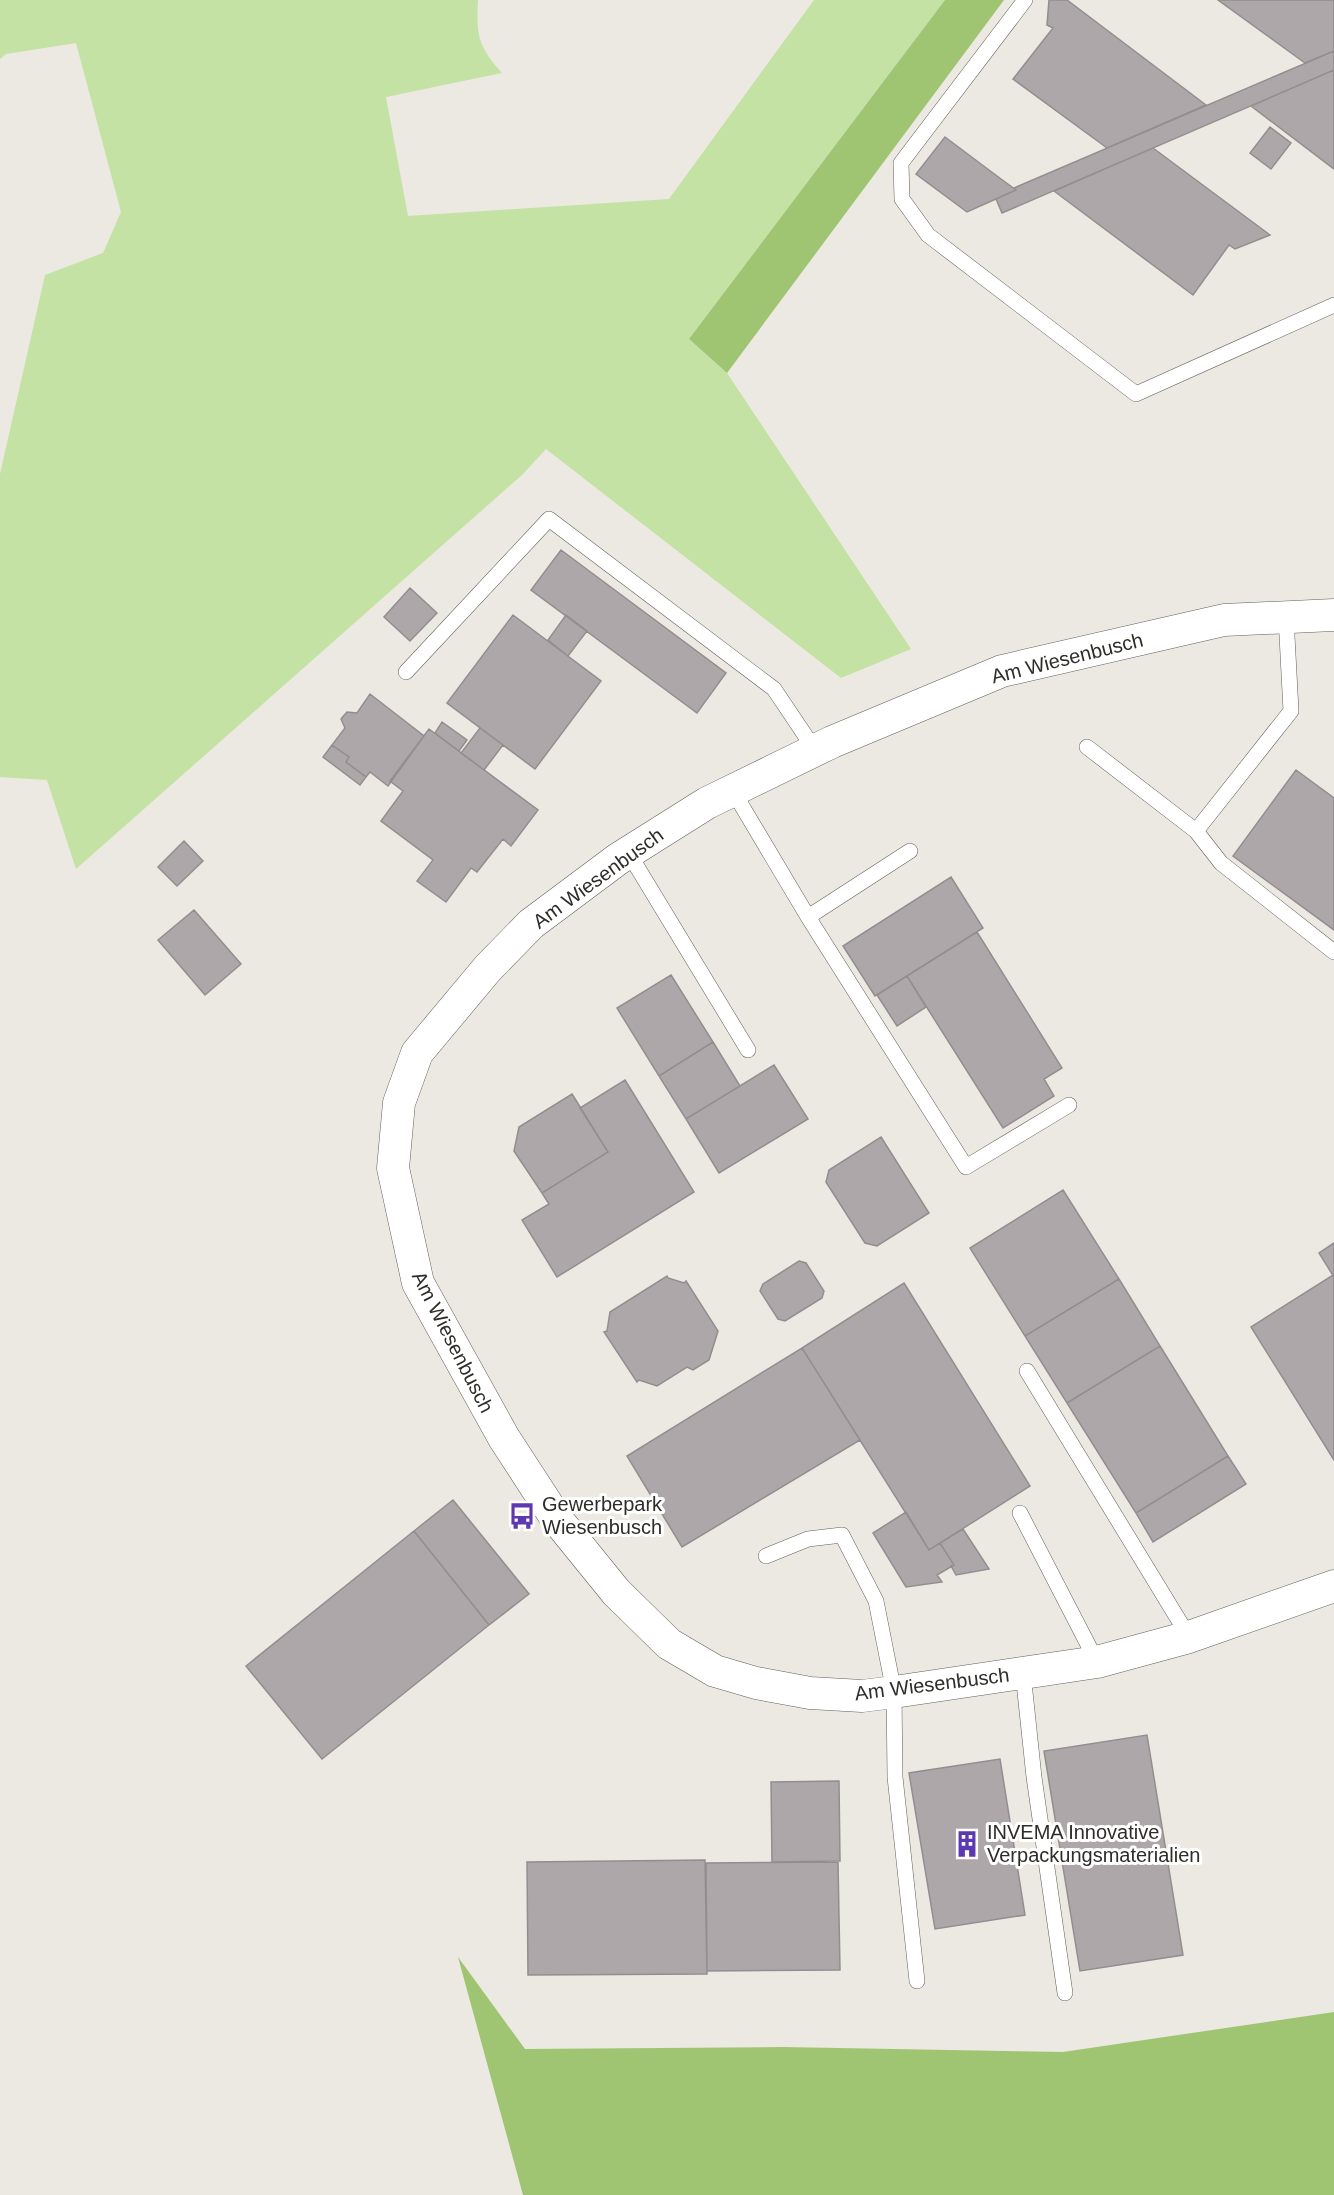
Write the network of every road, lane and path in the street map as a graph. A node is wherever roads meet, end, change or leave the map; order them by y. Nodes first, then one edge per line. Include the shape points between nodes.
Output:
1 (1025, 0) edge
2 (1334, 305) edge
3 (1334, 615) edge
4 (1286, 617) junction
5 (406, 672) dead end
6 (1086, 747) dead end
7 (815, 750) junction
8 (733, 791) junction
9 (1196, 831) junction
10 (910, 851) dead end
11 (628, 852) junction
12 (808, 917) junction
13 (1334, 952) edge
14 (748, 1050) dead end
15 (1069, 1105) dead end
16 (1027, 1371) dead end
17 (1020, 1513) dead end
18 (766, 1556) dead end
19 (1334, 1586) edge
20 (1189, 1637) junction
21 (1097, 1662) junction
22 (1023, 1673) junction
23 (894, 1692) junction
24 (917, 1981) dead end
25 (1065, 1993) dead end

1 - 2 lane via 901,163 902,199 928,235 1136,394
3 - 4 street, Am Wiesenbusch
4 - 7 street, Am Wiesenbusch via 1224,620 1002,671
4 - 9 lane via 1291,711
5 - 7 lane via 549,519 774,689
6 - 9 lane
7 - 8 street, Am Wiesenbusch
8 - 11 street, Am Wiesenbusch
8 - 12 lane
9 - 13 lane via 1221,863
10 - 12 lane
11 - 14 lane
11 - 23 street, Am Wiesenbusch via 531,924 488,968 417,1053 399,1103 393,1168 418,1283 539,1494 616,1592 669,1644 715,1671 756,1683 810,1693 862,1696
12 - 15 lane via 966,1167
16 - 20 lane
17 - 21 lane
18 - 23 lane via 808,1539 842,1535 876,1601
19 - 20 street, Am Wiesenbusch
20 - 21 street, Am Wiesenbusch
21 - 22 street, Am Wiesenbusch
22 - 23 street, Am Wiesenbusch
22 - 25 lane
23 - 24 lane via 895,1777

